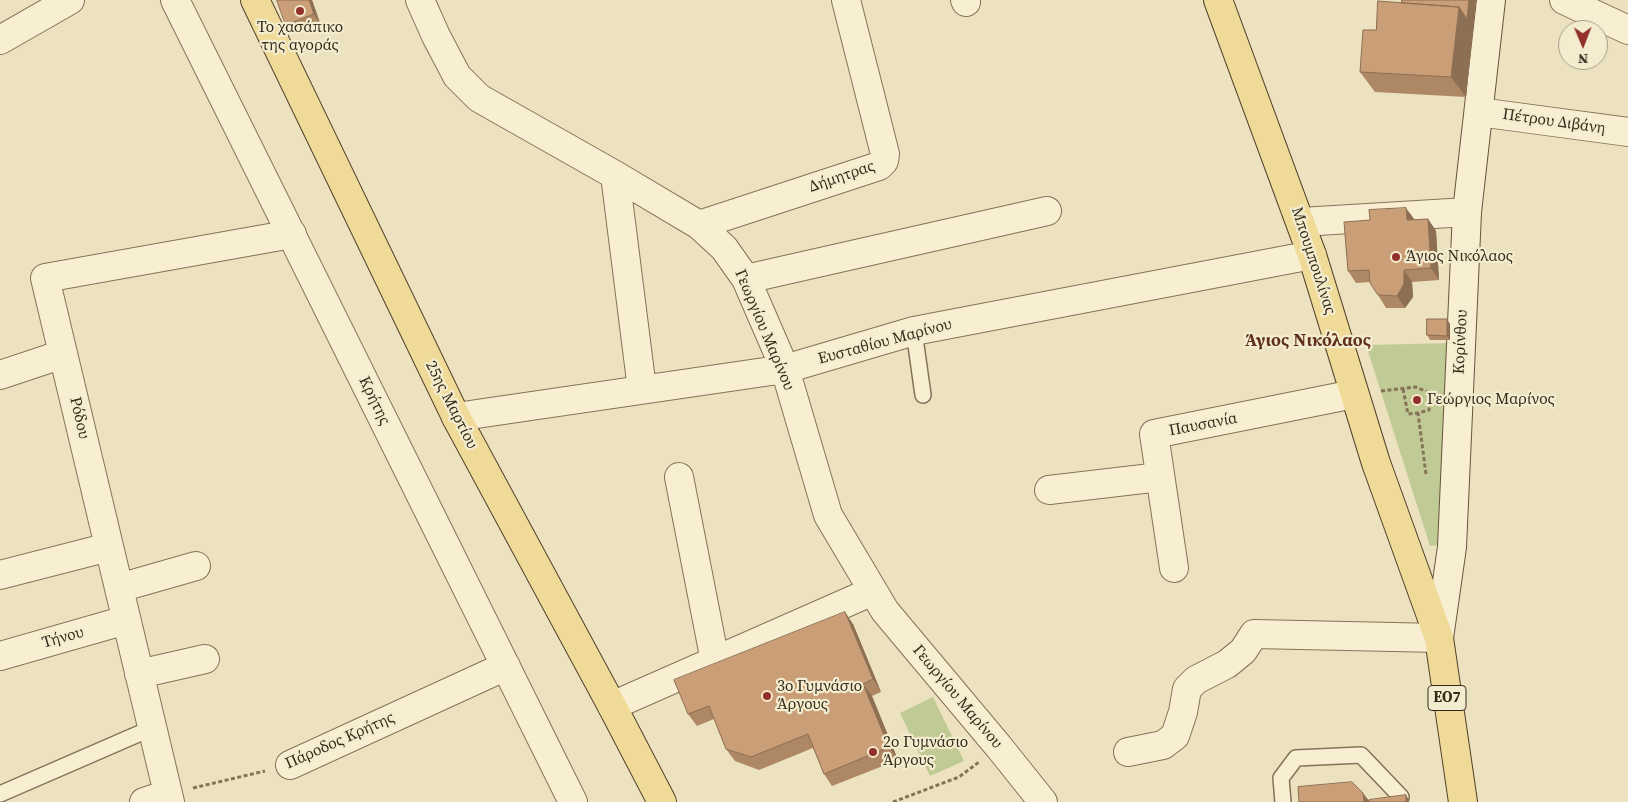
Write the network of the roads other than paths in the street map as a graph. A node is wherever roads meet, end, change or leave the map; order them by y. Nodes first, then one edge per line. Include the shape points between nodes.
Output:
1 (70, 0) edge
2 (175, 0) edge
3 (255, 0) edge
4 (420, 0) edge
5 (846, 0) edge
6 (1218, 0) edge
7 (1491, 0) edge
8 (1564, 0) edge
9 (1628, 30) edge
10 (0, 40) edge
11 (1479, 112) junction
12 (1628, 132) edge
13 (615, 175) junction
14 (1047, 211) dead end
15 (1467, 212) junction
16 (1301, 222) junction
17 (699, 225) junction
18 (292, 234) junction
19 (1312, 255) junction
20 (746, 279) junction
21 (914, 331) junction
22 (63, 354) junction
23 (785, 369) junction
24 (0, 375) edge
25 (642, 389) junction
26 (1354, 394) junction
27 (923, 395) dead end
28 (456, 416) junction
29 (679, 477) dead end
30 (1160, 477) junction
31 (1049, 490) dead end
32 (109, 547) junction
33 (196, 566) dead end
34 (1174, 568) dead end
35 (0, 576) edge
36 (119, 588) junction
37 (873, 591) junction
38 (126, 620) junction
39 (1439, 638) junction
40 (0, 656) edge
41 (205, 658) dead end
42 (715, 661) junction
43 (506, 666) junction
44 (139, 674) junction
45 (612, 706) junction
46 (152, 728) junction
47 (1128, 752) dead end
48 (290, 765) road end
49 (0, 794) edge
50 (1401, 797) edge
51 (160, 799) edge
52 (573, 802) edge
53 (662, 802) edge
54 (1043, 802) edge
55 (1283, 802) edge
56 (1463, 802) edge

1 - 10 street
2 - 18 street, Κρήτης
3 - 28 main road, 25ης Μαρτίου
4 - 13 street, Γεωργίου Μαρίνου via 457,76 479,98
5 - 17 street, Δήμητρας via 885,154 884,161 879,166
6 - 16 main road, Μπουμπουλίνας
7 - 11 street, Κορίνθου / ΕΟ7
8 - 9 street
11 - 12 street, Πέτρου Διβάνη
11 - 15 street, Κορίνθου / ΕΟ7
13 - 17 street, Γεωργίου Μαρίνου
13 - 25 street
14 - 20 street
15 - 16 street
15 - 39 street, Κορίνθου / ΕΟ7 via 1452,547
16 - 19 main road, Μπουμπουλίνας
17 - 20 street, Γεωργίου Μαρίνου via 724,248
18 - 22 street, Ρόδου via 45,278
18 - 43 street, Κρήτης
19 - 21 street, Ευσταθίου Μαρίνου
19 - 26 main road, Μπουμπουλίνας
20 - 23 street, Γεωργίου Μαρίνου
21 - 23 street, Ευσταθίου Μαρίνου
21 - 27 lane
22 - 24 street
22 - 32 street, Ρόδου
23 - 25 street, Ευσταθίου Μαρίνου
23 - 37 street, Γεωργίου Μαρίνου via 828,514
25 - 28 street, Ευσταθίου Μαρίνου
26 - 30 street, Παυσανία via 1154,434
26 - 39 main road, Μπουμπουλίνας
28 - 45 main road, 25ης Μαρτίου
29 - 42 street
30 - 31 street
30 - 34 street, Παυσανία
32 - 35 street
32 - 36 street, Ρόδου
33 - 36 street
36 - 38 street, Ρόδου
37 - 42 street
37 - 54 street, Γεωργίου Μαρίνου via 885,611
38 - 40 street, Τήνου
38 - 44 street, Ρόδου
39 - 47 street via 1254,634 1232,660 1187,688 1175,736 1163,745
39 - 56 main road, Κορίνθου / ΕΟ7
41 - 44 street
42 - 45 street
43 - 48 street, Πάροδος Κρήτης
43 - 52 street, Κρήτης
44 - 46 street, Ρόδου
45 - 53 main road, 25ης Μαρτίου
46 - 49 lane
46 - 51 street, Ρόδου
50 - 55 lane via 1361,755 1296,758 1281,778

